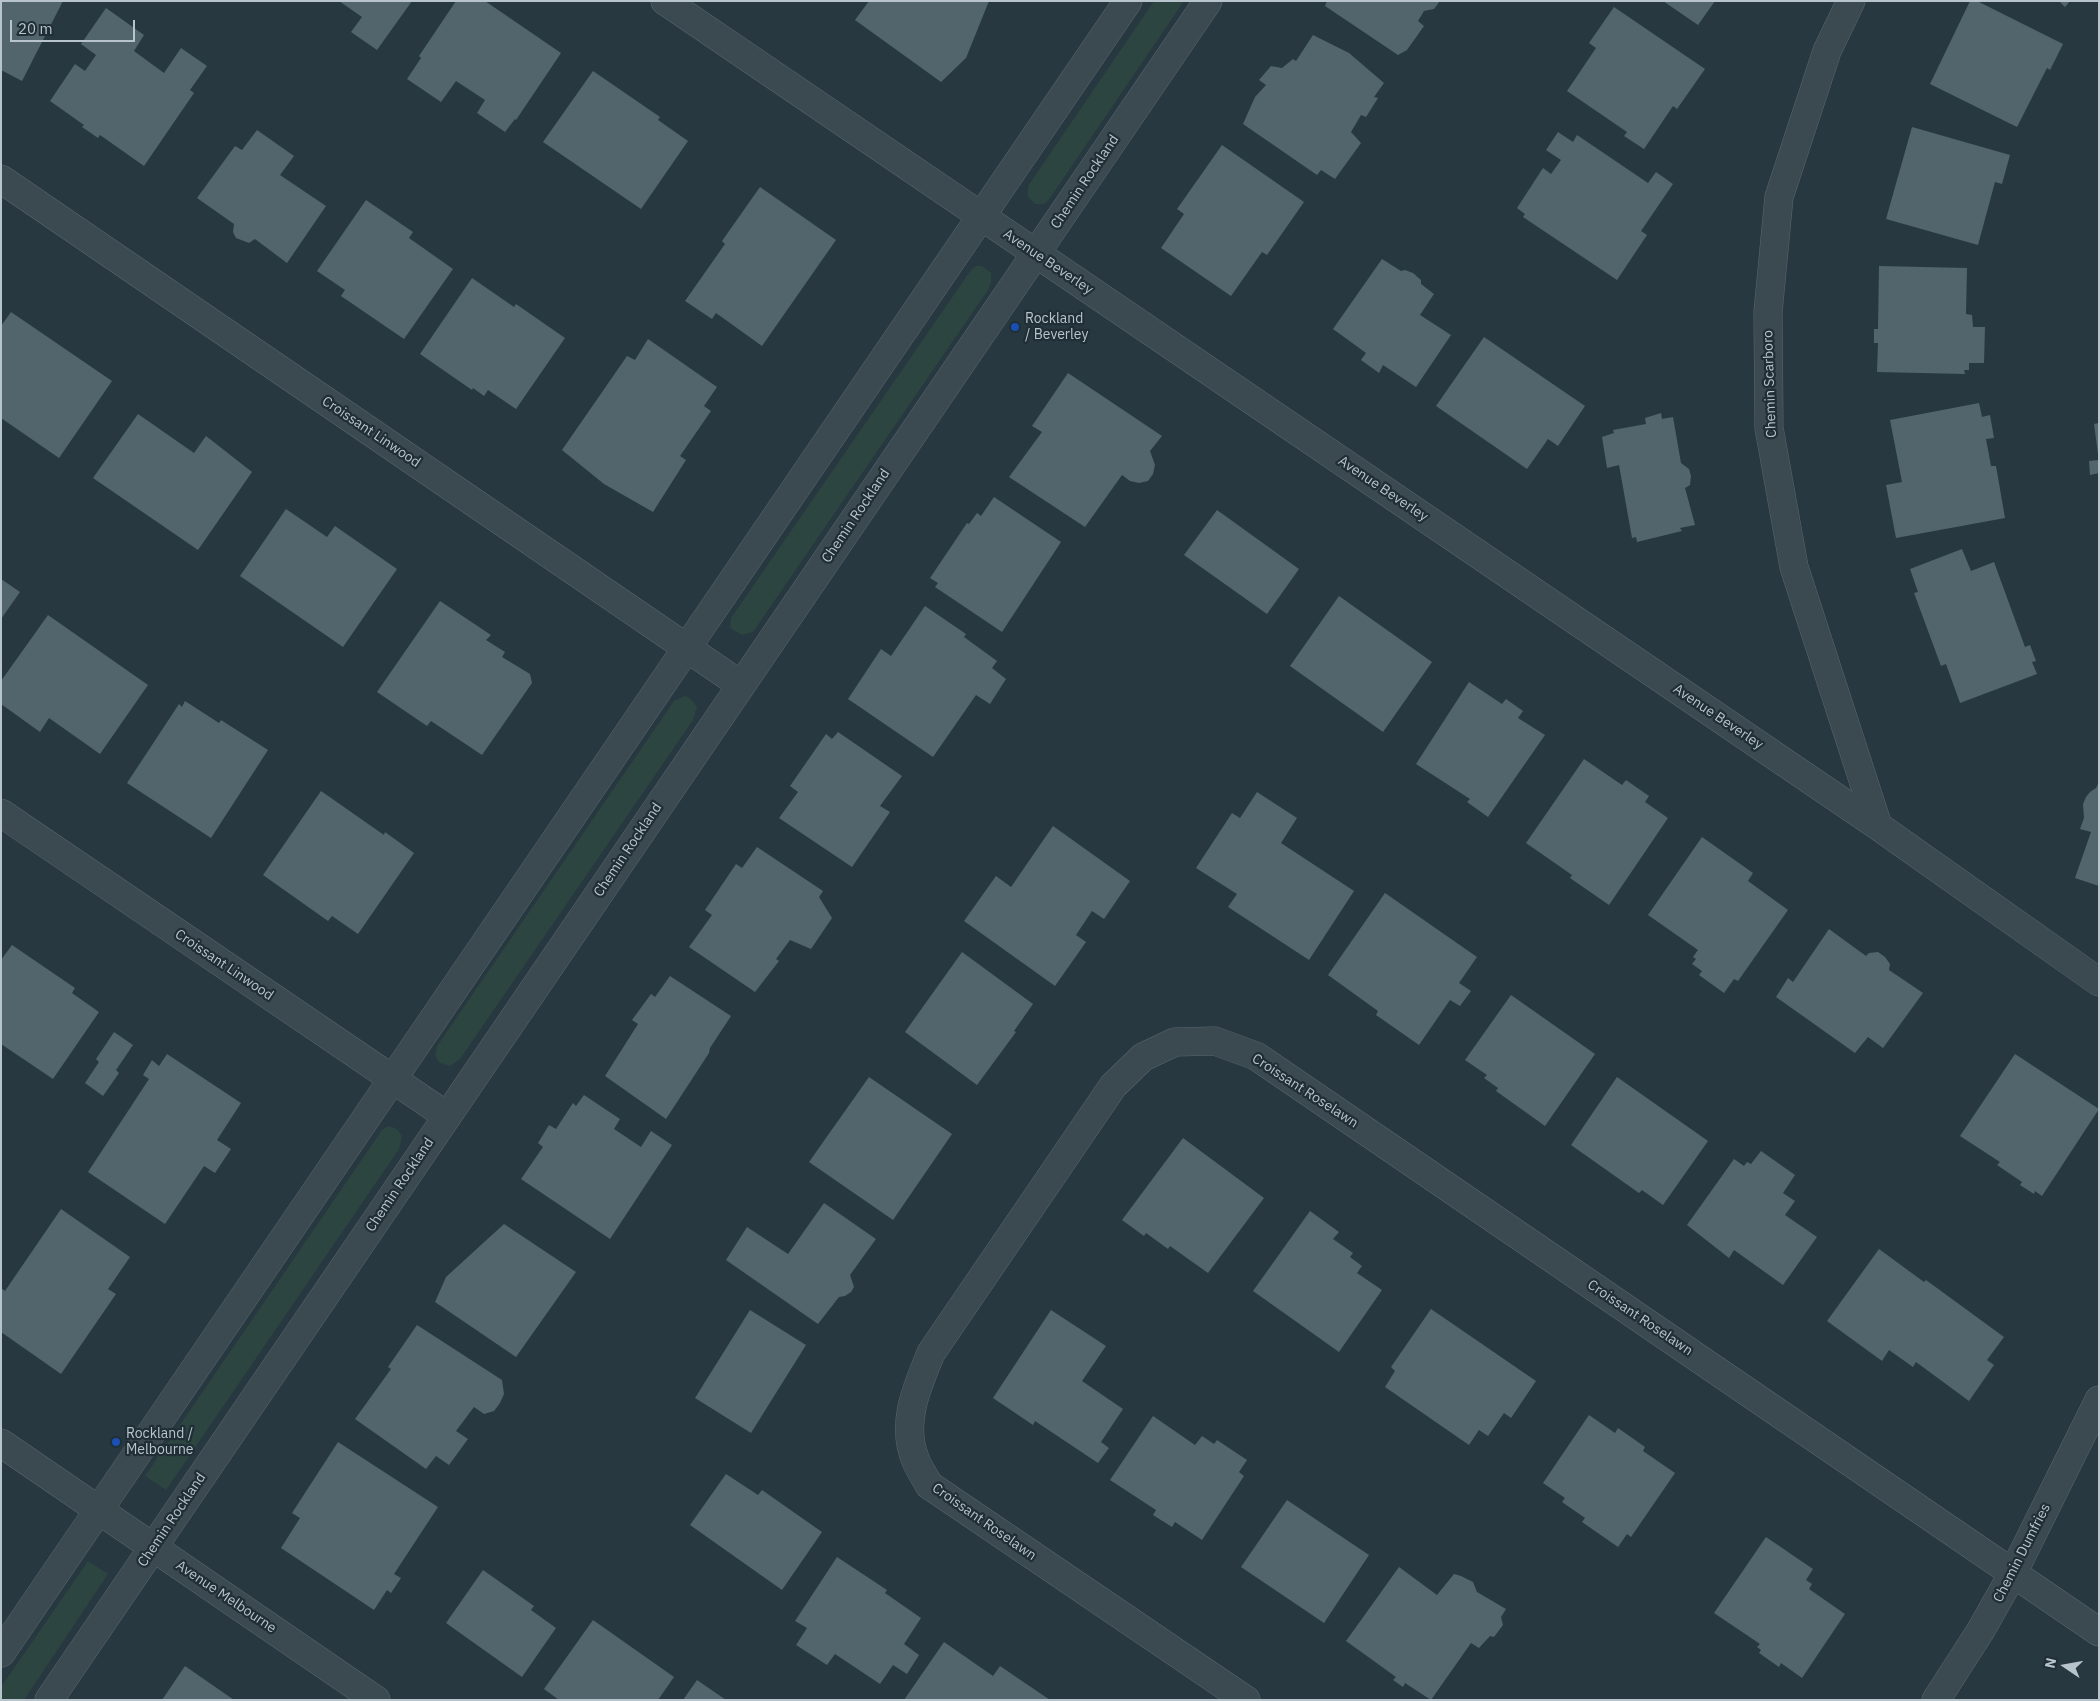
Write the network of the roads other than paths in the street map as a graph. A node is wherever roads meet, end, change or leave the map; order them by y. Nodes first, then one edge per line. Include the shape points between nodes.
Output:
1 (665, 1) edge
2 (1128, 1) edge
3 (1208, 1) edge
4 (1851, 1) edge
5 (1, 179) edge
6 (980, 217) junction
7 (1036, 254) junction
8 (686, 648) junction
9 (741, 685) junction
10 (1, 813) edge
11 (1878, 826) junction
12 (2099, 982) edge
13 (394, 1079) junction
14 (447, 1116) junction
15 (2099, 1400) edge
16 (1, 1443) edge
17 (99, 1510) junction
18 (154, 1547) junction
19 (2013, 1573) junction
20 (2099, 1632) edge
21 (1, 1653) edge
22 (49, 1700) edge
23 (376, 1700) edge
24 (1246, 1700) edge
25 (1936, 1700) edge

1 - 6 street, Avenue Beverley
2 - 6 street
3 - 7 street, Chemin Rockland
4 - 11 street, Chemin Scarboro via 1827,51 1779,196 1768,312 1769,428 1794,567
5 - 8 street, Croissant Linwood
6 - 7 street, Avenue Beverley
6 - 8 street
7 - 9 street, Chemin Rockland
7 - 11 street, Avenue Beverley
8 - 9 street, Croissant Linwood
8 - 13 street
9 - 14 street, Chemin Rockland
10 - 13 street, Croissant Linwood
11 - 12 street, Avenue Beverley
13 - 14 street, Croissant Linwood
13 - 17 street
14 - 18 street, Chemin Rockland
15 - 19 street, Chemin Dumfries
16 - 17 street, Avenue Melbourne
17 - 18 street, Avenue Melbourne
17 - 21 street
18 - 22 street, Chemin Rockland
18 - 23 street, Avenue Melbourne
19 - 20 street, Croissant Roselawn
19 - 24 street, Croissant Roselawn via 1256,1056 1215,1041 1175,1042 1143,1057 1102,1103 931,1353 914,1393 908,1429 915,1460 929,1485
19 - 25 street, Chemin Dumfries

